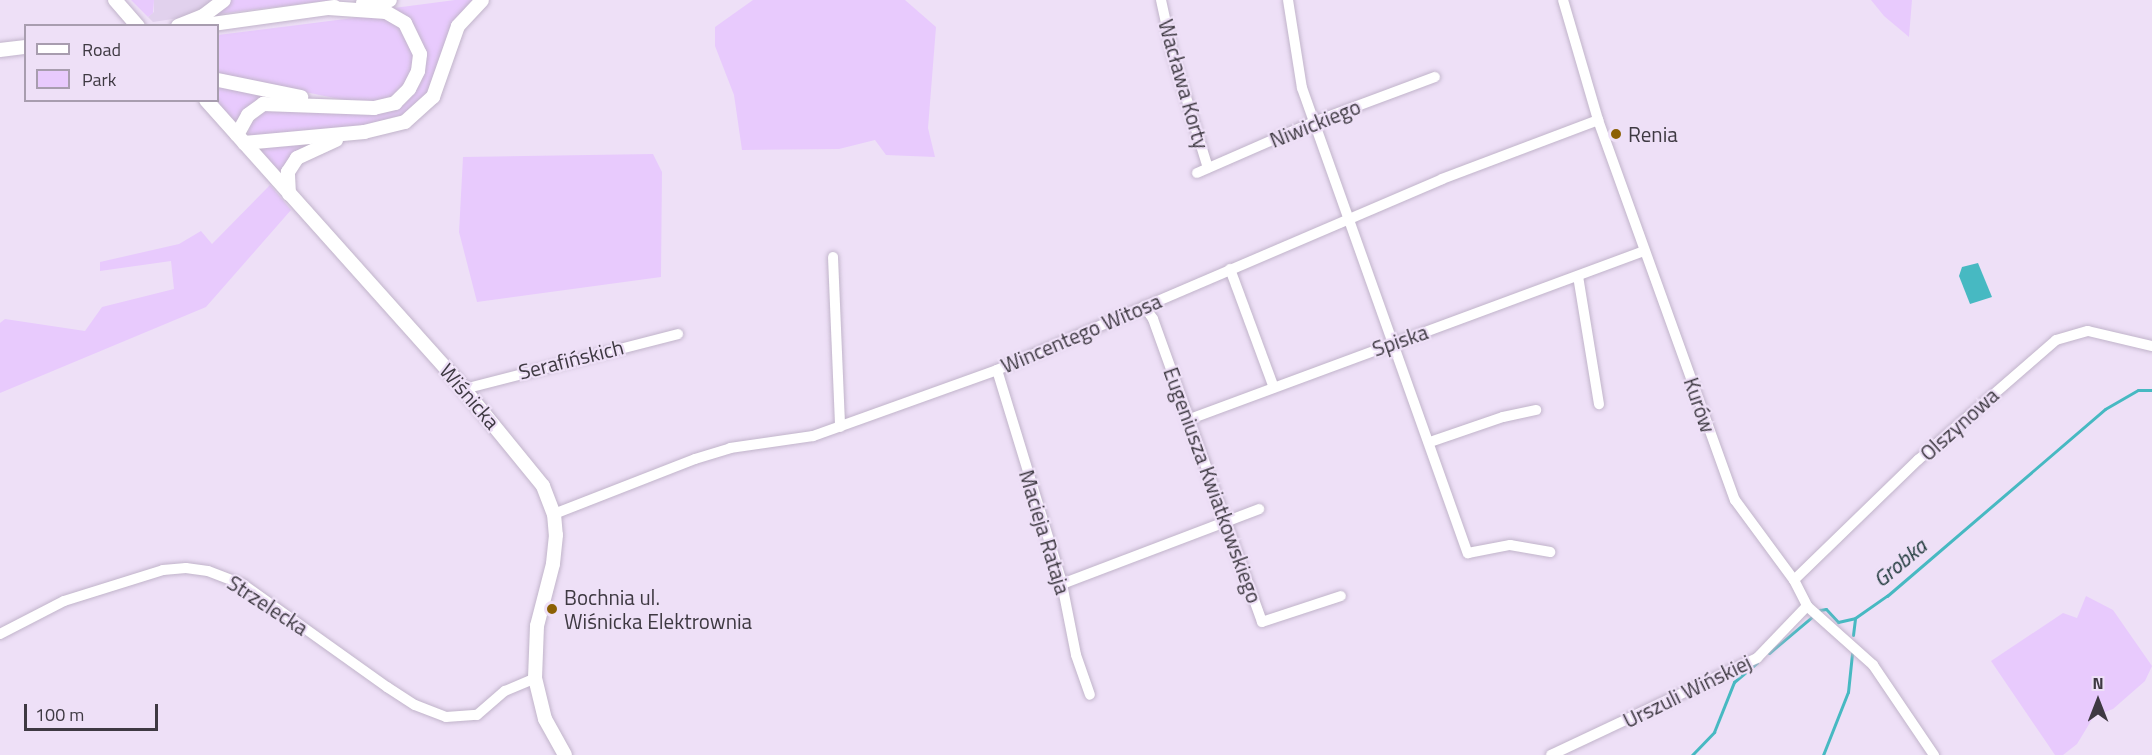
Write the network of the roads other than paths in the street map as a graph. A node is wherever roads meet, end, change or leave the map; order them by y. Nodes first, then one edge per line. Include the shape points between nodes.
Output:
1 (115, 0) edge
2 (224, 0) edge
3 (390, 0) edge
4 (482, 0) edge
5 (1161, 0) edge
6 (1288, 0) edge
7 (1563, 0) edge
8 (328, 8) junction
9 (136, 24) edge
10 (183, 24) edge
11 (212, 24) edge
12 (24, 47) edge
13 (0, 50) edge
14 (1435, 77) dead end
15 (219, 80) edge
16 (208, 102) edge
17 (338, 105) junction
18 (1598, 120) junction
19 (1314, 122) junction
20 (364, 132) junction
21 (240, 139) junction
22 (1208, 168) junction
23 (1197, 173) dead end
24 (290, 194) junction
25 (1347, 220) junction
26 (1643, 251) junction
27 (833, 257) dead end
28 (1230, 269) junction
29 (1578, 276) junction
30 (1143, 306) junction
31 (678, 334) dead end
32 (1393, 342) junction
33 (2152, 346) edge
34 (997, 370) junction
35 (1273, 386) junction
36 (464, 389) junction
37 (1599, 404) dead end
38 (1536, 411) dead end
39 (1190, 419) junction
40 (840, 428) junction
41 (1430, 442) junction
42 (1259, 509) dead end
43 (554, 514) junction
44 (1226, 522) junction
45 (1550, 552) dead end
46 (1794, 580) junction
47 (1062, 584) junction
48 (1341, 596) dead end
49 (1812, 611) junction
50 (0, 634) edge
51 (535, 678) junction
52 (1090, 695) dead end
53 (565, 755) edge
54 (1551, 755) edge
55 (1934, 755) edge

1 - 9 main road
2 - 10 main road via 203,16
3 - 8 main road
4 - 20 main road via 458,26 437,87 425,106 405,122
5 - 22 street, Wacława Korty via 1173,55
6 - 19 street via 1302,88
7 - 18 street, Kurów
8 - 11 main road
8 - 17 main road via 368,8 395,15 411,29 420,54 414,81 395,103 374,108
12 - 13 main road
14 - 19 street, Niwickiego
15 - 17 main road
16 - 21 main road, Wiśnicka
17 - 21 main road via 263,104 248,115
18 - 25 street, Wincentego Witosa
18 - 26 street, Kurów
19 - 22 street, Niwickiego
19 - 25 street
20 - 21 main road
20 - 24 main road via 304,151 288,172
21 - 24 main road, Wiśnicka
22 - 23 street, Niwickiego
24 - 36 main road, Wiśnicka
25 - 28 street, Wincentego Witosa
25 - 32 street
26 - 29 street, Spiska
26 - 46 street, Kurów via 1735,500
27 - 40 street
28 - 30 street, Wincentego Witosa
28 - 35 street
29 - 32 street, Spiska
29 - 37 street
30 - 34 street, Wincentego Witosa
30 - 39 street, Eugeniusza Kwiatkowskiego via 1153,319
31 - 36 street, Serafińskich
32 - 35 street, Spiska
32 - 41 street
33 - 46 street, Olszynowa via 2088,332 2056,340 1918,460
34 - 40 street, Wincentego Witosa
34 - 47 street, Macieja Rataja
35 - 39 street, Spiska
36 - 43 main road, Wiśnicka via 543,486
38 - 41 street via 1503,417
39 - 44 street, Eugeniusza Kwiatkowskiego
40 - 43 street, Wincentego Witosa via 721,451
41 - 45 street via 1468,553 1510,544
42 - 44 street
43 - 51 main road, Wiśnicka via 553,564 537,626
44 - 47 street
44 - 48 street, Eugeniusza Kwiatkowskiego via 1262,622
46 - 49 street, Kurów
47 - 52 street, Macieja Rataja via 1076,655
49 - 54 street, Urszuli Wińskiej via 1757,658
49 - 55 street, Kurów via 1873,665
50 - 51 street, Strzelecka via 64,601 145,575 186,568 208,571 244,585 387,687 432,712 455,718 477,715 515,684
51 - 53 main road, Wiśnicka via 545,719

